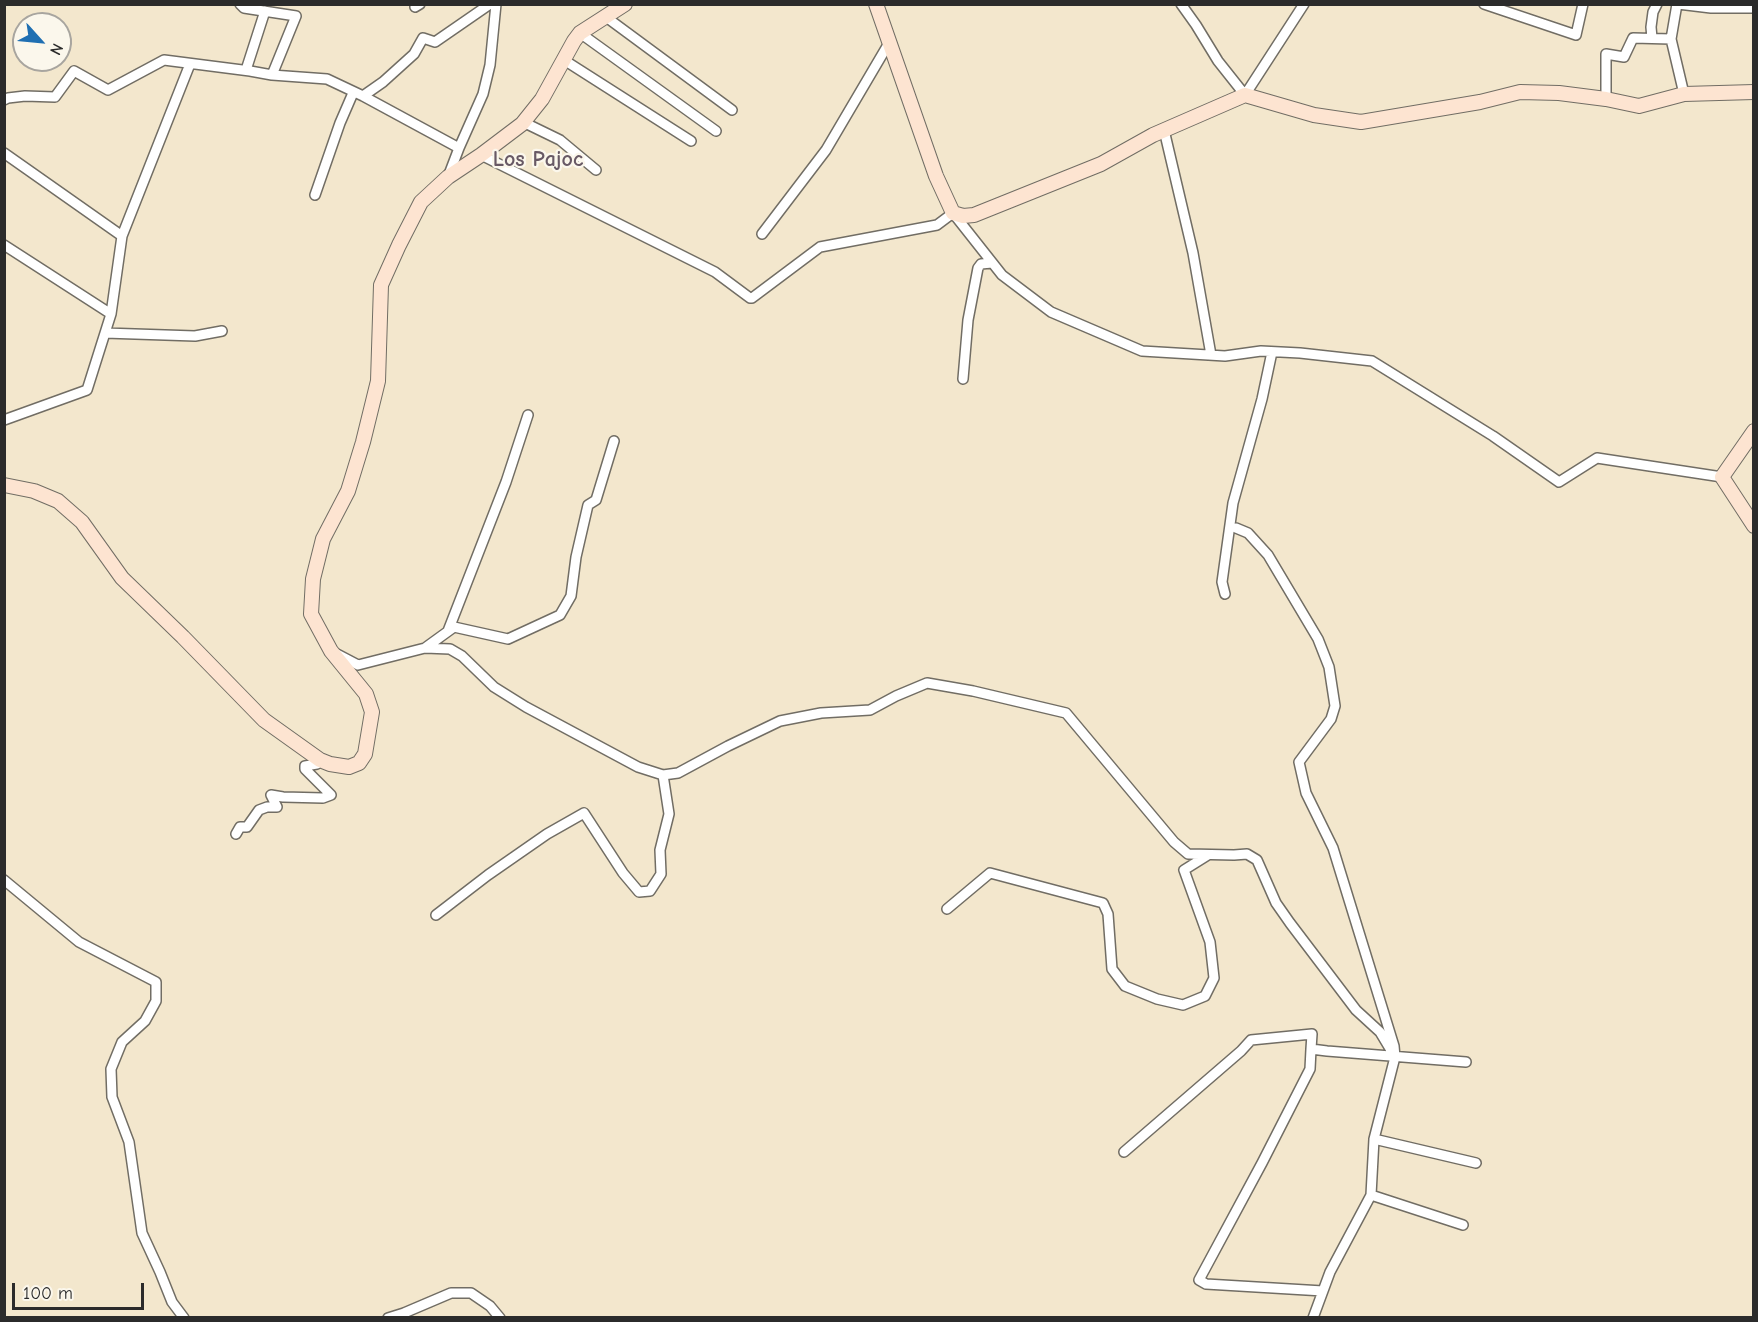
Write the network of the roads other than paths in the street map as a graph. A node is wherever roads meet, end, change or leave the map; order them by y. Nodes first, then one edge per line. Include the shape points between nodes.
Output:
1 (240, 4) edge
2 (490, 4) edge
3 (496, 4) edge
4 (625, 4) edge
5 (876, 4) edge
6 (1181, 4) edge
7 (1304, 4) edge
8 (1484, 4) edge
9 (1583, 4) edge
10 (1657, 4) edge
11 (1677, 4) edge
12 (1754, 8) edge
13 (265, 11) junction
14 (606, 17) junction
15 (580, 33) junction
16 (1652, 39) junction
17 (1671, 39) junction
18 (889, 43) junction
19 (564, 60) junction
20 (190, 64) junction
21 (246, 70) junction
22 (272, 75) junction
23 (1754, 92) edge
24 (1245, 94) junction
25 (1684, 94) junction
26 (358, 95) junction
27 (1606, 99) junction
28 (4, 100) edge
29 (732, 110) dead end
30 (523, 122) junction
31 (1164, 130) junction
32 (716, 131) dead end
33 (691, 141) dead end
34 (459, 148) junction
35 (4, 153) edge
36 (482, 155) junction
37 (596, 170) dead end
38 (448, 177) junction
39 (315, 195) dead end
40 (953, 213) junction
41 (762, 234) dead end
42 (122, 236) junction
43 (4, 245) edge
44 (992, 263) junction
45 (111, 314) junction
46 (222, 331) dead end
47 (105, 333) junction
48 (1272, 352) junction
49 (1211, 355) junction
50 (963, 378) dead end
51 (528, 415) dead end
52 (4, 420) edge
53 (1754, 431) edge
54 (614, 441) dead end
55 (1722, 477) junction
56 (4, 485) edge
57 (1754, 526) edge
58 (1236, 528) dead end
59 (1225, 594) dead end
60 (448, 631) junction
61 (425, 648) junction
62 (331, 651) junction
63 (320, 760) junction
64 (663, 776) junction
65 (236, 834) dead end
66 (1209, 854) junction
67 (4, 880) edge
68 (947, 909) dead end
69 (436, 915) dead end
70 (1311, 1049) junction
71 (1395, 1057) junction
72 (1466, 1062) dead end
73 (1374, 1139) junction
74 (1124, 1152) dead end
75 (1476, 1163) dead end
76 (1371, 1195) junction
77 (1463, 1225) dead end
78 (1323, 1291) junction
79 (184, 1317) edge
80 (388, 1317) edge
81 (500, 1317) edge
82 (1313, 1317) edge

1 - 13 street via 243,8
2 - 26 street via 435,42 423,38 414,54 383,82
3 - 34 street via 483,94
4 - 14 street
5 - 18 street
6 - 24 street
7 - 24 street
8 - 9 street via 1576,35
10 - 16 street
11 - 12 street
11 - 17 street
13 - 21 street
13 - 22 street via 296,16
14 - 15 street
14 - 29 street
15 - 19 street
15 - 32 street
16 - 17 street
16 - 27 street via 1633,38 1624,57 1606,54
17 - 25 street
18 - 40 street
18 - 41 street via 826,150
19 - 30 street via 542,99
19 - 33 street
20 - 21 street
20 - 28 street via 164,60 108,90 74,71 56,96
20 - 42 street
21 - 22 street
22 - 26 street via 327,79
23 - 25 street
24 - 27 street via 1314,115 1361,122 1520,92
24 - 31 street
25 - 27 street via 1639,106
26 - 34 street
26 - 39 street via 340,123
30 - 36 street
30 - 37 street via 560,140
31 - 40 street via 1101,164 974,215
31 - 49 street via 1193,253
34 - 38 street
35 - 42 street
36 - 38 street
36 - 40 street via 715,272 750,298 820,247 937,225
38 - 62 street via 421,202 381,285 378,381 348,491 323,539 313,579 311,614
40 - 44 street
42 - 45 street
43 - 45 street
44 - 49 street via 1002,276 1051,312 1142,351
44 - 50 street via 978,268
45 - 47 street
46 - 47 street via 195,336
47 - 52 street via 87,390
48 - 49 street
48 - 55 street via 1372,361 1559,482 1597,458
48 - 59 street via 1233,503 1222,582
51 - 60 street
53 - 55 street
54 - 60 street via 596,500 588,505 571,596 560,615 508,639 454,627
55 - 57 street
56 - 63 street via 34,490 58,501 82,522 122,578 264,720
58 - 71 street via 1248,532 1268,555 1318,639 1329,667 1335,706 1331,719 1299,762 1306,793 1333,848
60 - 61 street
61 - 62 street via 358,665
61 - 64 street via 450,649 494,687 526,707 638,767
62 - 63 street via 366,694 372,712 365,754 359,763 349,767
63 - 65 street via 305,766 305,770 331,795 271,795 277,807 259,810 247,827 240,827
64 - 66 street via 678,773 780,721 870,710 927,683 1066,713 1174,842 1188,854
64 - 69 street via 669,814 660,850 661,874 650,891 639,892 622,873 584,813 547,834
66 - 68 street via 1184,870 1210,942 1214,978 1205,996 1183,1005 1125,986 1112,969 1108,914 1103,903 990,873
66 - 71 street via 1247,854 1257,861 1276,903 1356,1010 1380,1032
67 - 79 street via 79,942 156,982 156,1000 146,1021 123,1042 111,1069 112,1097 129,1142 142,1233 172,1302
70 - 71 street
70 - 74 street via 1312,1034 1251,1040
70 - 78 street via 1310,1069 1199,1280 1206,1284
71 - 72 street
71 - 73 street
73 - 75 street
73 - 76 street
76 - 77 street
76 - 78 street
78 - 82 street
80 - 81 street via 451,1293 471,1293

